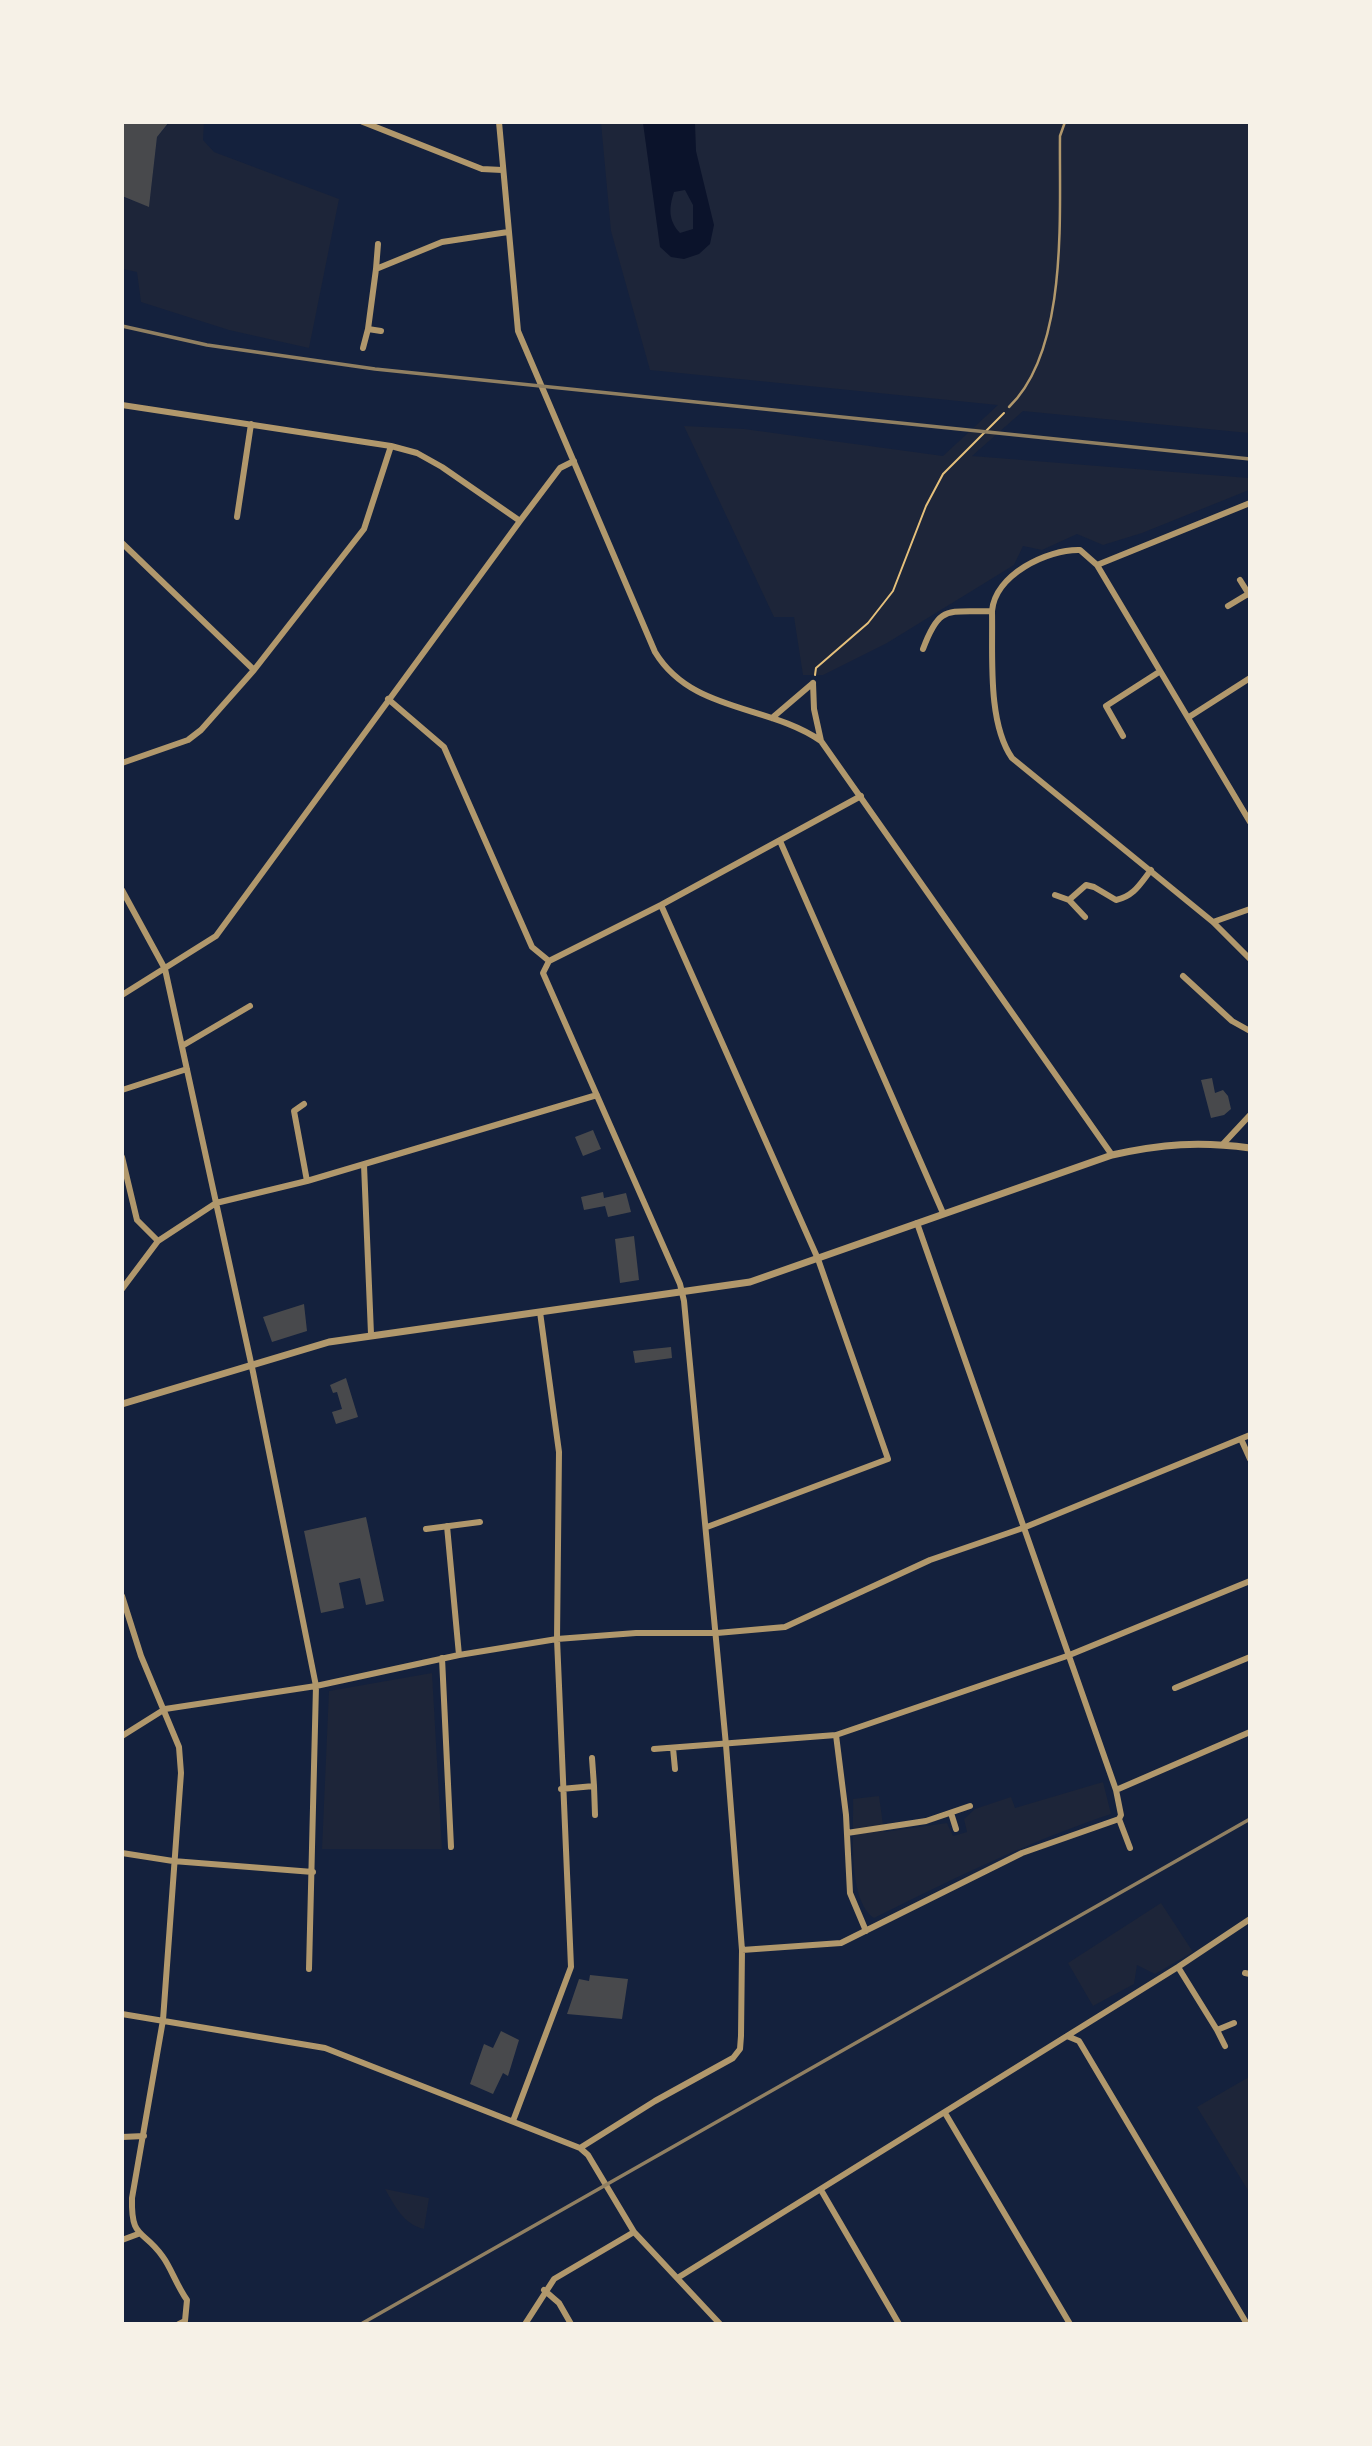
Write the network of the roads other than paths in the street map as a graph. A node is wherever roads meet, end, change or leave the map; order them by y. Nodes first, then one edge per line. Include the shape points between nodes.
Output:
1 (363, 122) edge
2 (499, 122) edge
3 (1065, 122) edge
4 (502, 170) junction
5 (508, 232) junction
6 (377, 244) dead end
7 (376, 269) junction
8 (368, 330) junction
9 (381, 331) dead end
10 (363, 348) dead end
11 (122, 405) edge
12 (1009, 407) road end
13 (251, 424) junction
14 (391, 446) junction
15 (574, 461) junction
16 (1250, 503) edge
17 (237, 517) dead end
18 (520, 521) junction
19 (122, 543) edge
20 (1097, 565) junction
21 (1240, 580) dead end
22 (1249, 595) edge
23 (1228, 606) dead end
24 (992, 611) junction
25 (923, 649) dead end
26 (254, 670) junction
27 (1159, 672) junction
28 (1250, 678) edge
29 (388, 699) junction
30 (1189, 717) junction
31 (772, 718) junction
32 (1123, 736) dead end
33 (821, 741) junction
34 (122, 763) edge
35 (861, 796) junction
36 (1250, 822) edge
37 (780, 841) junction
38 (1151, 870) junction
39 (122, 890) edge
40 (1055, 895) dead end
41 (1069, 900) junction
42 (661, 905) junction
43 (1250, 909) edge
44 (1085, 917) dead end
45 (1213, 922) junction
46 (1250, 959) edge
47 (549, 961) junction
48 (166, 969) junction
49 (1183, 976) dead end
50 (122, 995) edge
51 (250, 1006) dead end
52 (1250, 1031) edge
53 (182, 1046) junction
54 (187, 1069) junction
55 (122, 1090) edge
56 (597, 1095) junction
57 (304, 1104) dead end
58 (1250, 1115) edge
59 (1223, 1144) junction
60 (1250, 1148) edge
61 (1112, 1155) junction
62 (122, 1157) edge
63 (364, 1165) junction
64 (307, 1181) junction
65 (216, 1203) junction
66 (943, 1213) junction
67 (918, 1223) junction
68 (159, 1241) junction
69 (818, 1259) junction
70 (122, 1289) edge
71 (682, 1292) junction
72 (540, 1312) junction
73 (372, 1334) junction
74 (250, 1364) junction
75 (122, 1404) edge
76 (1250, 1435) edge
77 (1241, 1439) junction
78 (1250, 1459) edge
79 (480, 1522) dead end
80 (447, 1527) junction
81 (707, 1527) junction
82 (1023, 1528) junction
83 (426, 1529) dead end
84 (1250, 1581) edge
85 (122, 1596) edge
86 (717, 1633) junction
87 (557, 1639) junction
88 (459, 1655) junction
89 (1067, 1657) junction
90 (1250, 1657) edge
91 (442, 1658) junction
92 (316, 1686) junction
93 (1175, 1688) dead end
94 (165, 1709) junction
95 (1250, 1732) edge
96 (836, 1735) junction
97 (122, 1736) edge
98 (726, 1745) junction
99 (673, 1748) junction
100 (654, 1749) dead end
101 (592, 1758) dead end
102 (675, 1769) dead end
103 (594, 1786) junction
104 (561, 1789) junction
105 (1116, 1790) junction
106 (970, 1806) dead end
107 (951, 1813) junction
108 (595, 1815) dead end
109 (1119, 1819) junction
110 (956, 1829) dead end
111 (847, 1833) junction
112 (451, 1847) dead end
113 (1130, 1848) dead end
114 (122, 1853) edge
115 (173, 1861) junction
116 (313, 1872) junction
117 (1250, 1919) edge
118 (866, 1931) junction
119 (742, 1950) junction
120 (1178, 1967) junction
121 (309, 1969) dead end
122 (122, 2014) edge
123 (163, 2020) junction
124 (1234, 2023) dead end
125 (1217, 2031) junction
126 (1067, 2036) junction
127 (1225, 2046) dead end
128 (945, 2113) junction
129 (513, 2121) junction
130 (144, 2136) junction
131 (122, 2137) edge
132 (580, 2148) junction
133 (821, 2190) junction
134 (634, 2232) junction
135 (138, 2234) junction
136 (122, 2240) edge
137 (679, 2277) junction
138 (544, 2290) junction
139 (179, 2323) edge
140 (525, 2323) edge
141 (570, 2323) edge
142 (720, 2323) edge
143 (899, 2323) edge
144 (1070, 2323) edge
145 (1247, 2323) edge

1 - 4 street via 482,169
2 - 4 street
3 - 12 lane via 1060,136 1059,266 1046,341 1027,390
4 - 5 street
5 - 7 street via 442,243
5 - 15 street via 518,331
6 - 7 street
7 - 8 street
8 - 9 street
8 - 10 street
11 - 13 street
13 - 14 street
13 - 17 street
14 - 18 street via 425,457
14 - 26 street via 364,529
15 - 18 street via 560,468
15 - 31 street via 662,664 701,695
16 - 20 street
18 - 29 street
19 - 26 street
20 - 24 street via 1088,554 1068,549 1033,563 1001,588
20 - 27 street
21 - 22 street
22 - 23 street
24 - 25 street via 943,614 933,622
24 - 38 street via 997,724 1003,745 1035,778
26 - 34 street via 188,740
27 - 30 street
27 - 32 street via 1106,706
28 - 30 street
29 - 47 street via 444,747 532,947
29 - 48 street via 216,936
30 - 36 street
31 - 33 street
31 - 33 street via 813,683
33 - 35 street
35 - 37 street
35 - 61 street
37 - 42 street
37 - 66 street
38 - 41 street via 1125,898 1116,900 1086,885
38 - 45 street
39 - 48 street
40 - 41 street
41 - 44 street
42 - 47 street
42 - 69 street
43 - 45 street
45 - 46 street
47 - 56 street via 544,973
48 - 50 street
48 - 53 street
49 - 52 street via 1232,1021
51 - 53 street
53 - 54 street
54 - 55 street
54 - 65 street
56 - 63 street
56 - 71 street
57 - 64 street via 293,1111
58 - 59 street
59 - 60 street
59 - 61 street via 1191,1141
61 - 66 street
62 - 68 street via 137,1220
63 - 64 street
63 - 73 street
64 - 65 street
65 - 68 street
65 - 74 street
66 - 67 street
67 - 69 street
67 - 82 street
68 - 70 street
69 - 71 street via 750,1282
69 - 81 street via 888,1459
71 - 72 street
71 - 81 street
72 - 73 street
72 - 87 street via 559,1452
73 - 74 street
74 - 75 street
74 - 92 street
76 - 77 street
77 - 78 street
77 - 82 street
79 - 80 street
80 - 83 street
80 - 88 street
81 - 86 street
82 - 86 street via 930,1560 785,1627
82 - 89 street
84 - 89 street
85 - 94 street via 141,1656
86 - 87 street
86 - 98 street
87 - 88 street
87 - 104 street
88 - 91 street
89 - 96 street
89 - 105 street
90 - 93 street
91 - 92 street
91 - 112 street
92 - 94 street
92 - 116 street
94 - 97 street
94 - 115 street via 179,1747 181,1773
95 - 105 street
96 - 98 street
96 - 111 street
98 - 99 street
98 - 119 street
99 - 100 street
99 - 102 street
101 - 103 street
103 - 104 street
103 - 108 street
104 - 129 street via 571,1967
105 - 109 street
106 - 107 street
107 - 110 street
107 - 111 street
109 - 113 street
109 - 118 street via 1022,1853
111 - 118 street via 850,1893
114 - 115 street
115 - 116 street
115 - 123 street
116 - 121 street
117 - 120 street
118 - 119 street via 841,1943
119 - 132 street via 740,2049 733,2058
120 - 125 street
120 - 126 street
122 - 123 street
123 - 129 street via 325,2048
123 - 130 street
124 - 125 street
125 - 127 street
126 - 128 street
126 - 145 street via 1079,2041
128 - 133 street
128 - 144 street
129 - 132 street
130 - 131 street
130 - 135 street via 132,2198 131,2220
132 - 134 street
133 - 137 street
133 - 143 street
134 - 137 street
134 - 138 street via 554,2279
135 - 136 street
135 - 139 street via 164,2257 187,2300 185,2321
137 - 142 street
138 - 140 street
138 - 141 street via 559,2303

